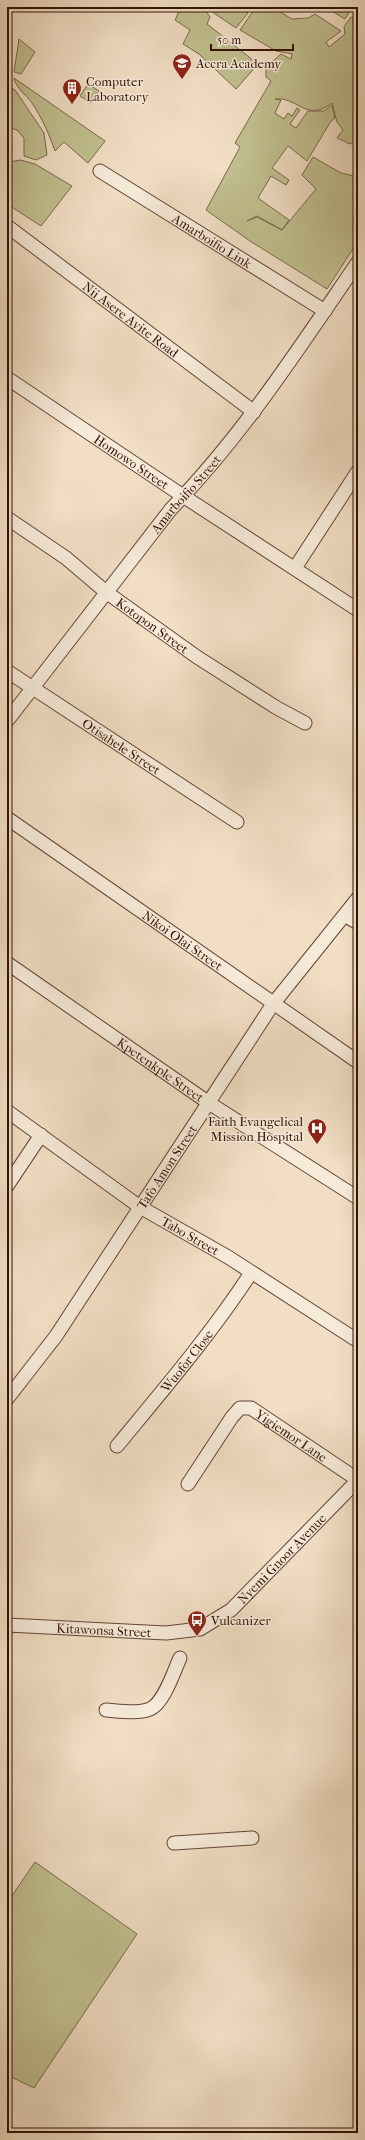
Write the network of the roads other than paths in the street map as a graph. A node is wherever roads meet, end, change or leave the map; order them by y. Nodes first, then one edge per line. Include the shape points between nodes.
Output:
1 (100, 171) dead end
2 (7, 226) edge
3 (358, 262) edge
4 (324, 311) junction
5 (7, 378) edge
6 (254, 412) junction
7 (358, 470) edge
8 (183, 496) junction
9 (7, 518) edge
10 (295, 568) junction
11 (106, 592) junction
12 (358, 610) edge
13 (7, 671) edge
14 (32, 688) junction
15 (7, 721) edge
16 (305, 723) dead end
17 (7, 818) edge
18 (237, 822) dead end
19 (358, 898) edge
20 (346, 916) junction
21 (358, 923) edge
22 (7, 963) edge
23 (273, 1004) junction
24 (358, 1062) edge
25 (209, 1102) junction
26 (7, 1111) edge
27 (41, 1134) junction
28 (7, 1186) edge
29 (358, 1198) edge
30 (140, 1207) junction
31 (252, 1273) junction
32 (358, 1341) edge
33 (7, 1399) edge
34 (118, 1446) dead end
35 (358, 1480) edge
36 (188, 1484) dead end
37 (7, 1625) edge
38 (200, 1629) joint
39 (180, 1658) dead end
40 (106, 1710) dead end
41 (252, 1838) dead end
42 (174, 1843) dead end

1 - 4 street, Amarboifio Link
2 - 6 street, Nii Asere Ayite Road
3 - 4 street, Amarboifio Street
4 - 6 street, Amarboifio Street
5 - 8 street, Homowo Street
6 - 8 street, Amarboifio Street
7 - 10 street
8 - 10 street, Homowo Street
8 - 11 street, Amarboifio Street via 170,509
9 - 11 street, Kotopon Street via 66,558
10 - 12 street, Homowo Street
11 - 14 street, Amarboifio Street
11 - 16 street, Kotopon Street via 197,657
13 - 14 street, Otisahele Street
14 - 15 street, Amarboifio Street
14 - 18 street, Otisahele Street
17 - 23 street, Nikoi Olai Street
19 - 20 street, Tafo Amon Street
20 - 21 street
20 - 23 street, Tafo Amon Street
22 - 25 street, Kpetenkple Street
23 - 24 street, Nikoi Olai Street
23 - 25 street, Tafo Amon Street
25 - 29 street, Kpetenkple Street
25 - 30 street, Tafo Amon Street
26 - 27 street, Tabo Street
27 - 28 street
27 - 30 street, Tabo Street
30 - 31 street, Tabo Street
30 - 33 street, Tafo Amon Street via 56,1336
31 - 32 street, Tabo Street
31 - 34 street, Wuofor Close via 190,1359
35 - 36 street, Yigiemor Lane via 250,1408 240,1408
35 - 38 street, Nyemi Gnoor Avenue via 231,1610
37 - 38 street, Kitawonsa Street via 166,1633
39 - 40 street via 167,1688 151,1709 135,1712
41 - 42 street

